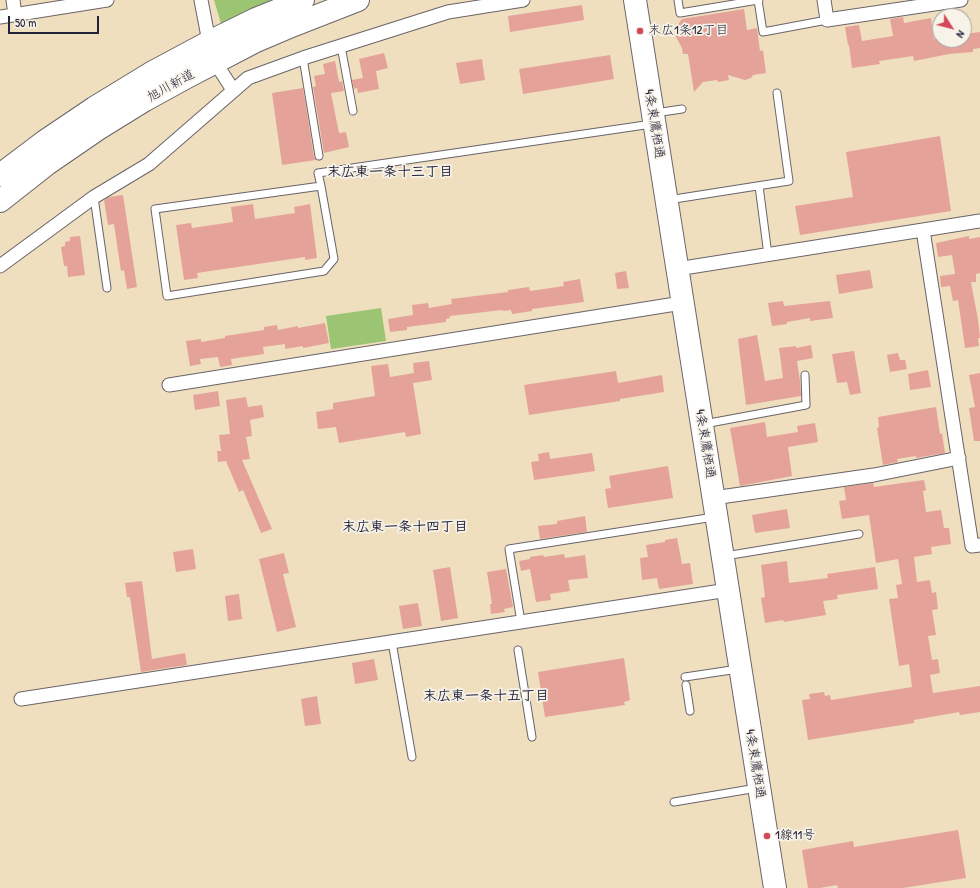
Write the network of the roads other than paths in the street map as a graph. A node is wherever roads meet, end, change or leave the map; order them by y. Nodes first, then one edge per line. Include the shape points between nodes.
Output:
1 (13, 0) edge
2 (107, 0) edge
3 (202, 0) edge
4 (303, 0) edge
5 (358, 0) edge
6 (458, 0) edge
7 (523, 0) edge
8 (635, 0) edge
9 (678, 0) edge
10 (758, 0) edge
11 (824, 0) edge
12 (961, 0) edge
13 (448, 12) junction
14 (15, 15) junction
15 (0, 17) edge
16 (827, 20) junction
17 (341, 46) junction
18 (212, 52) junction
19 (303, 58) junction
20 (233, 90) junction
21 (777, 93) dead end
22 (682, 109) dead end
23 (353, 111) dead end
24 (653, 118) junction
25 (319, 156) dead end
26 (0, 175) edge
27 (321, 186) junction
28 (759, 186) junction
29 (94, 196) junction
30 (666, 200) junction
31 (0, 201) edge
32 (980, 221) edge
33 (923, 230) junction
34 (768, 255) junction
35 (0, 266) edge
36 (677, 269) junction
37 (107, 288) dead end
38 (682, 303) junction
39 (805, 375) dead end
40 (169, 385) dead end
41 (701, 424) junction
42 (959, 458) junction
43 (715, 507) junction
44 (859, 534) dead end
45 (980, 545) edge
46 (722, 556) junction
47 (728, 590) junction
48 (521, 622) junction
49 (392, 642) junction
50 (518, 650) dead end
51 (740, 668) junction
52 (685, 677) dead end
53 (686, 686) dead end
54 (21, 698) dead end
55 (690, 710) dead end
56 (532, 737) dead end
57 (412, 757) dead end
58 (759, 787) junction
59 (674, 802) dead end
60 (774, 888) edge

1 - 14 street
2 - 14 street
3 - 18 street
4 - 18 highway, 旭川新道 via 256,19
5 - 18 highway, 旭川新道 via 254,42
6 - 13 street
7 - 13 street
8 - 24 highway, 4条東鷹栖通
9 - 10 lane via 680,13
10 - 16 lane via 763,32
11 - 16 street
12 - 16 street
13 - 17 street
14 - 15 street
17 - 19 street
17 - 23 lane
18 - 20 street
18 - 26 highway, 旭川新道 via 153,72 94,108
18 - 31 highway, 旭川新道 via 145,100 47,164
19 - 20 street via 248,78
19 - 25 lane
20 - 29 street via 149,164
21 - 28 lane via 789,181
22 - 24 lane
24 - 27 lane via 318,173
24 - 30 highway, 4条東鷹栖通
27 - 27 lane via 334,259 324,271 167,296 155,209
28 - 30 lane
28 - 34 lane
29 - 35 street
29 - 37 lane
30 - 36 highway, 4条東鷹栖通
32 - 33 street
33 - 34 street
33 - 42 street
34 - 36 street
36 - 38 highway, 4条東鷹栖通
38 - 40 street
38 - 41 highway, 4条東鷹栖通
39 - 41 lane via 806,405
41 - 43 highway, 4条東鷹栖通
42 - 43 street
42 - 45 street via 972,546
43 - 46 highway, 4条東鷹栖通
43 - 48 lane via 509,549
44 - 46 lane
46 - 47 highway, 4条東鷹栖通
47 - 48 street
47 - 51 highway, 4条東鷹栖通
48 - 49 street
49 - 54 street
49 - 57 lane
50 - 56 lane
51 - 52 lane
51 - 58 highway, 4条東鷹栖通
53 - 55 lane
58 - 59 lane
58 - 60 highway, 4条東鷹栖通

